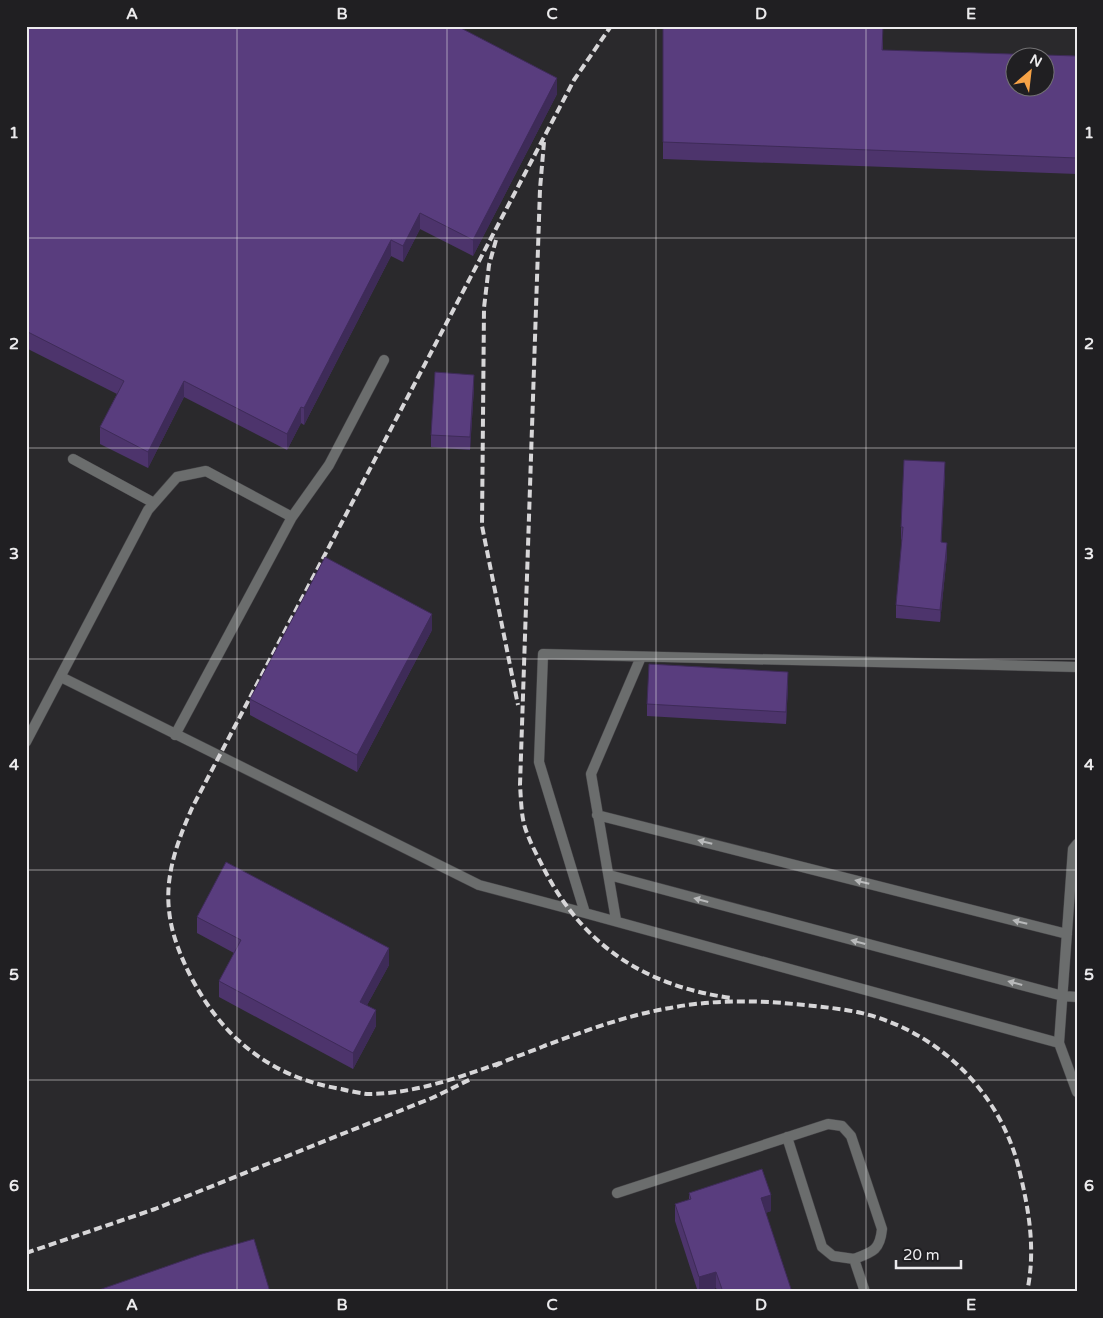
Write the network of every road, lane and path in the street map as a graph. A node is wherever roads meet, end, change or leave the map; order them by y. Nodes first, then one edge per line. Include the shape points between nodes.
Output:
1 (384, 360) dead end
2 (73, 459) dead end
3 (154, 503) junction
4 (292, 516) junction
5 (641, 657) junction
6 (1077, 667) edge
7 (61, 677) junction
8 (176, 734) junction
9 (26, 742) edge
10 (597, 815) junction
11 (1077, 844) edge
12 (608, 875) junction
13 (585, 913) junction
14 (616, 920) junction
15 (1067, 934) junction
16 (1063, 996) junction
17 (1077, 997) edge
18 (1059, 1043) junction
19 (1077, 1092) edge
20 (787, 1137) junction
21 (617, 1193) dead end
22 (854, 1259) junction
23 (865, 1292) edge

1 - 4 lane via 329,465
2 - 3 lane
3 - 4 lane via 177,477 206,471
3 - 7 lane
4 - 8 lane
5 - 6 lane
5 - 10 lane via 590,774
5 - 13 lane via 543,654 539,762
7 - 8 lane
7 - 9 lane
8 - 13 lane via 479,885
10 - 12 lane
15 -> 10 lane
11 - 15 lane
12 - 14 lane
16 -> 12 lane
13 - 14 lane
14 - 18 lane
15 - 16 lane
16 - 17 lane
16 - 18 lane
18 - 19 lane
20 - 21 lane
20 - 22 lane via 822,1247 833,1256
20 - 22 lane via 828,1124 842,1126 852,1136 882,1228 880,1243 871,1253
22 - 23 lane

